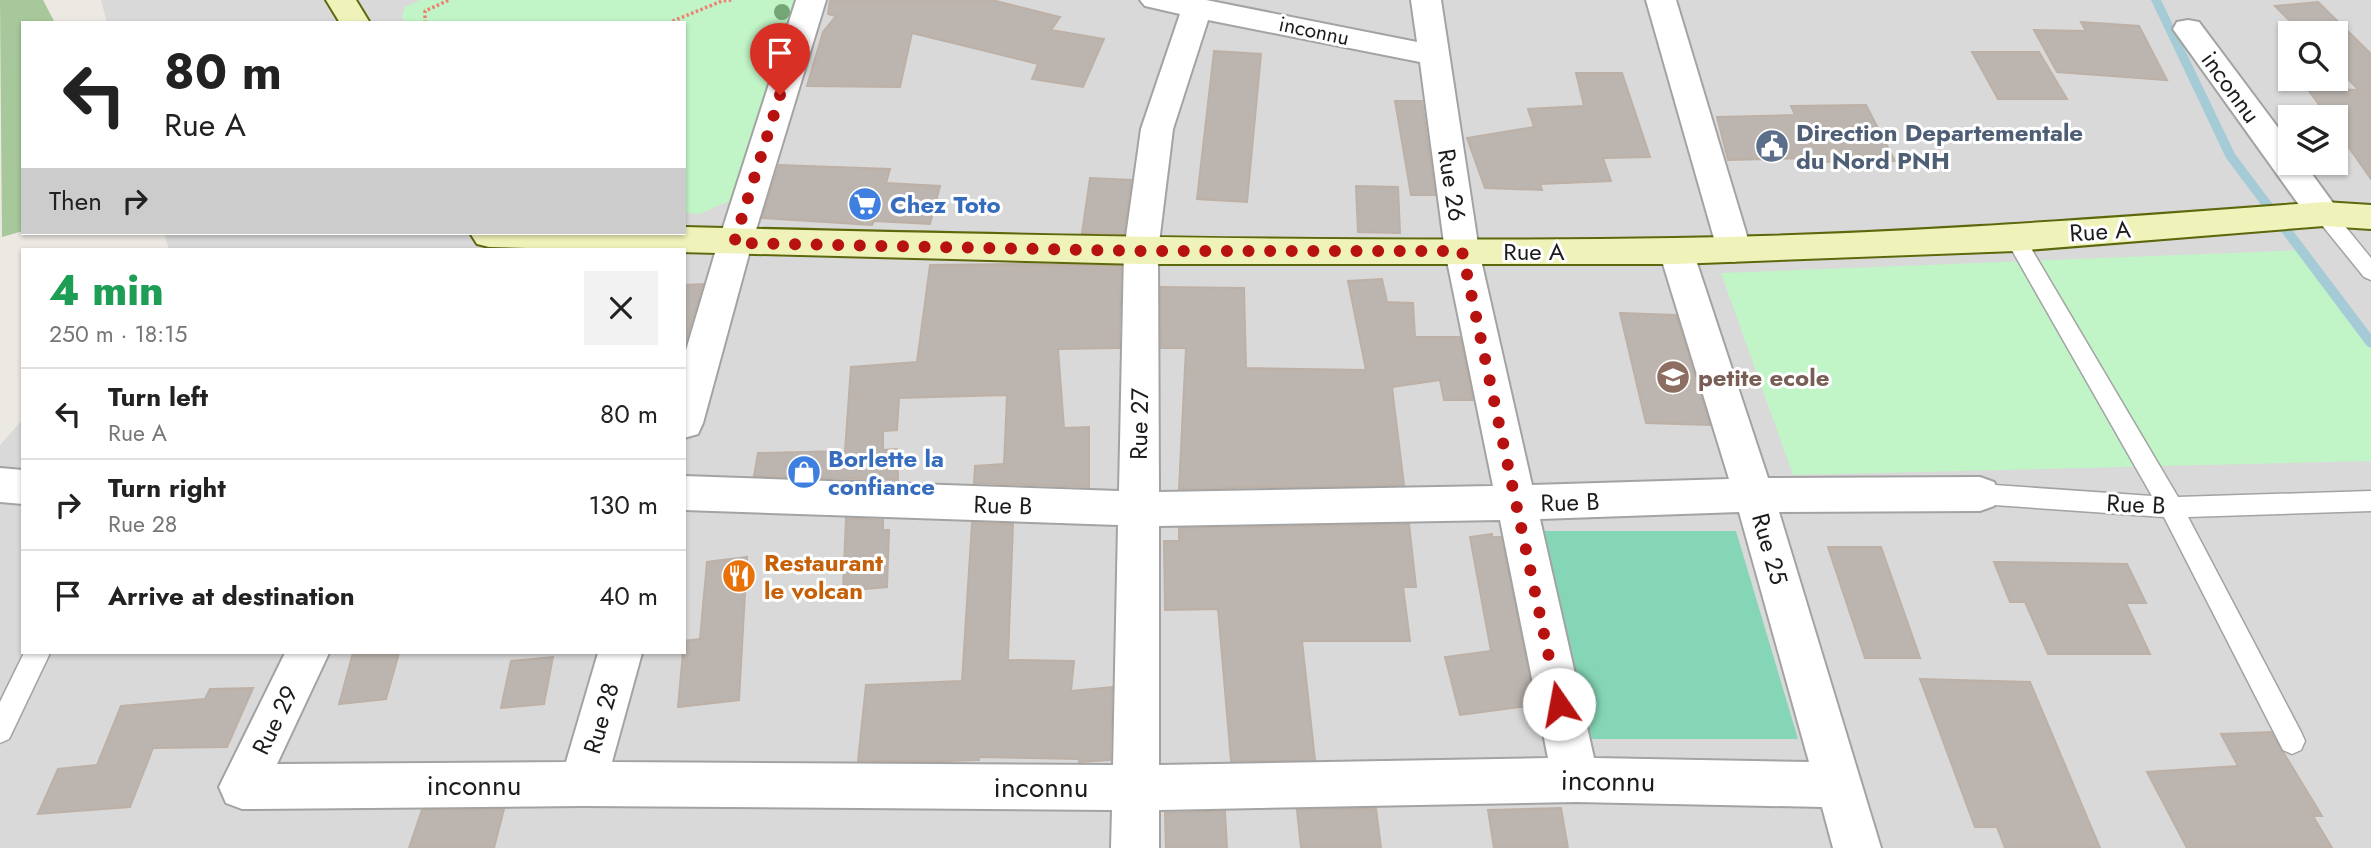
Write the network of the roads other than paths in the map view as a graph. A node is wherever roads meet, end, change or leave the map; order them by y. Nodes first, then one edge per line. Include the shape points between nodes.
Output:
1 (341, 0) edge
2 (811, 0) edge
3 (1155, 0) edge
4 (1426, 0) edge
5 (1661, 0) edge
6 (1197, 7) junction
7 (354, 21) edge
8 (2188, 29) dead end
9 (1432, 55) junction
10 (2308, 215) junction
11 (2371, 217) edge
12 (2015, 238) junction
13 (486, 239) edge
14 (734, 243) junction
15 (1734, 249) junction
16 (1141, 251) junction
17 (1462, 251) junction
18 (1676, 251) junction
19 (2371, 272) edge
20 (686, 416) edge
21 (0, 485) edge
22 (21, 486) edge
23 (686, 493) edge
24 (1980, 494) joint
25 (1754, 495) junction
26 (2371, 501) edge
27 (1516, 503) junction
28 (2171, 506) junction
29 (1138, 509) junction
30 (37, 654) edge
31 (307, 654) edge
32 (620, 654) edge
33 (0, 730) edge
34 (2292, 741) dead end
35 (1576, 780) junction
36 (583, 784) junction
37 (1839, 785) junction
38 (242, 787) joint
39 (1136, 788) junction
40 (1135, 848) edge
41 (1857, 848) edge

1 - 7 street
2 - 14 street
3 - 6 street, inconnu
4 - 9 street, Rue 26
5 - 15 street
6 - 9 street, inconnu
6 - 16 street, Rue 27 via 1157,129
8 - 10 street, inconnu
9 - 17 street, Rue 26
10 - 11 street, Rue A
10 - 12 street, Rue A
10 - 19 lane
12 - 15 street, Rue A
12 - 28 lane
13 - 14 street, Rue A
14 - 16 street, Rue A
14 - 20 street
15 - 18 street, Rue A
16 - 17 street, Rue A
16 - 29 street, Rue 27
17 - 18 street, Rue A
17 - 27 street, Rue 26
18 - 25 street, Rue 25
21 - 22 street
23 - 29 street, Rue B
24 - 25 street, Rue B
24 - 28 lane, Rue B
25 - 27 street, Rue B
25 - 37 street, Rue 25
26 - 28 lane, Rue B
27 - 29 street, Rue B
27 - 35 street, Rue 26
28 - 34 lane
29 - 39 street, Rue 27
30 - 33 lane
31 - 38 street, Rue 29
32 - 36 street, Rue 28
35 - 37 street, inconnu
35 - 39 street, inconnu
36 - 38 street, inconnu
36 - 39 street, inconnu
37 - 41 street, Rue 25
39 - 40 street, Rue 27

